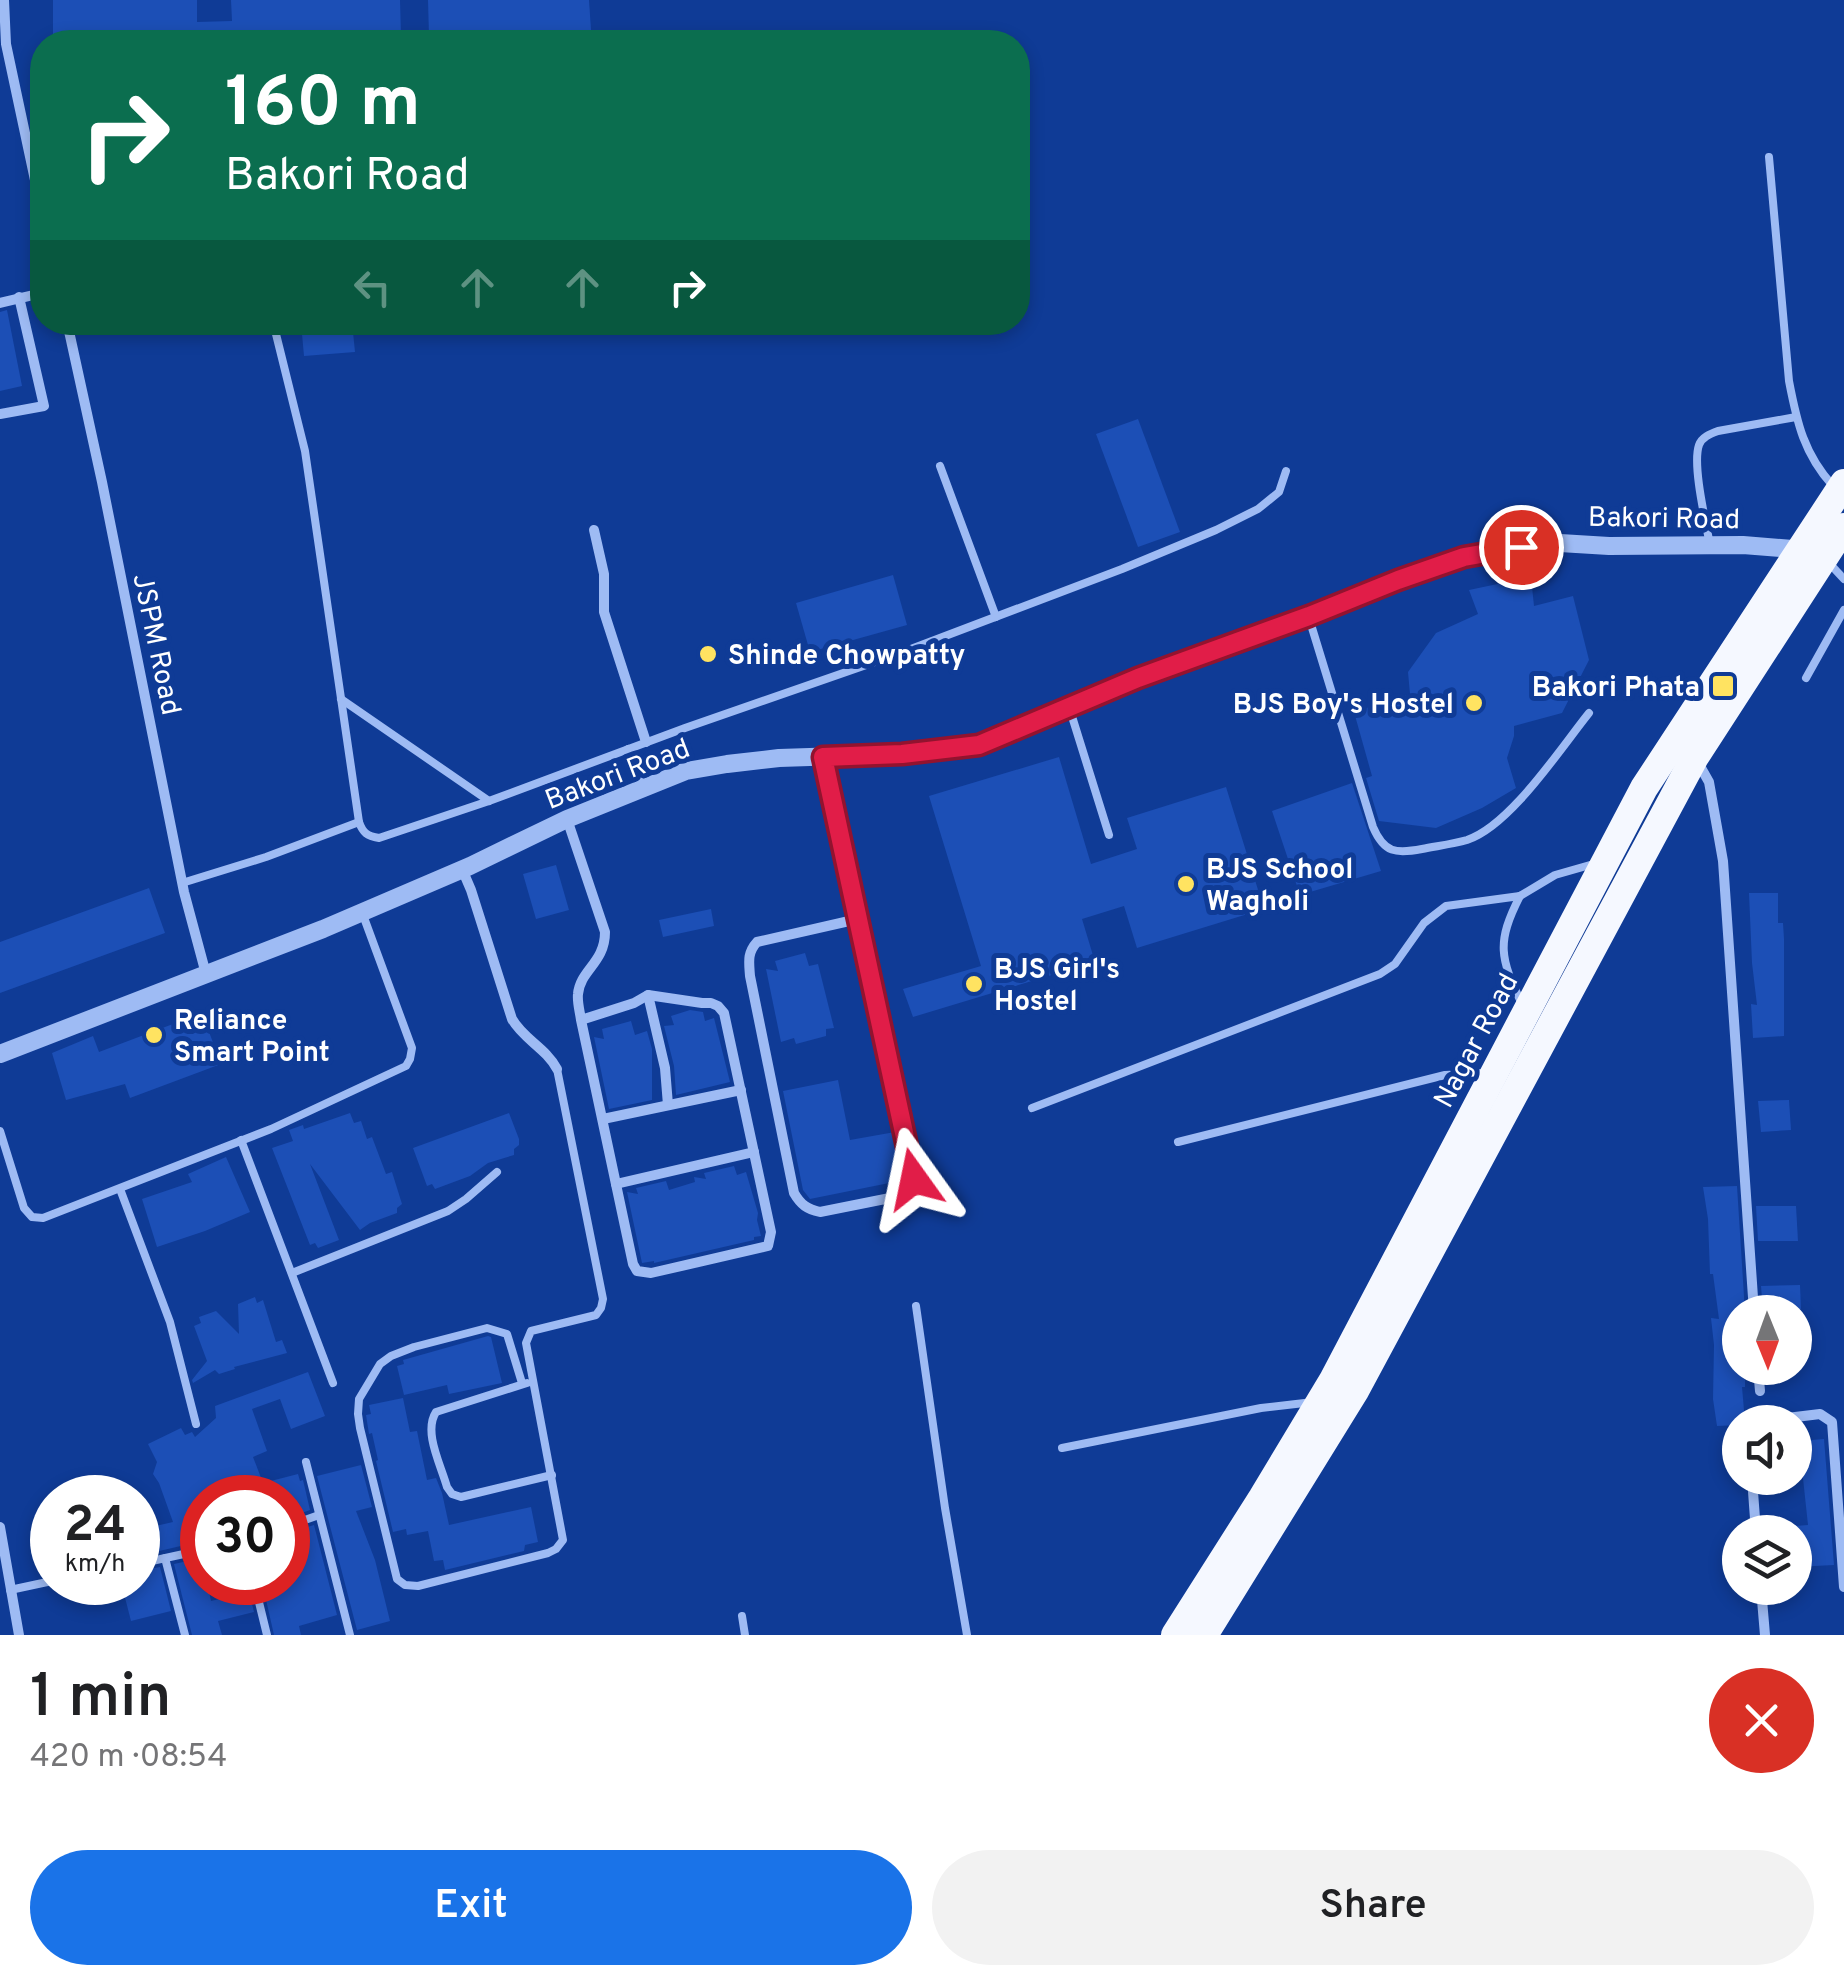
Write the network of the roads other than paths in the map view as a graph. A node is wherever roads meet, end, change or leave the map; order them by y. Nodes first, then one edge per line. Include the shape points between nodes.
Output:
1 (4, 0) edge
2 (3, 44) edge
3 (1769, 158) dead end
4 (30, 161) edge
5 (30, 295) edge
6 (19, 297) junction
7 (0, 302) edge
8 (70, 335) edge
9 (276, 335) edge
10 (0, 414) edge
11 (1796, 417) junction
12 (940, 466) dead end
13 (1286, 472) dead end
14 (1841, 487) edge
15 (1844, 527) edge
16 (594, 530) dead end
17 (1710, 545) junction
18 (1813, 553) junction
19 (1844, 579) edge
20 (1844, 610) edge
21 (1309, 616) junction
22 (996, 617) junction
23 (1806, 678) dead end
24 (341, 699) junction
25 (1069, 708) junction
26 (1589, 712) dead end
27 (646, 742) junction
28 (628, 749) junction
29 (823, 757) junction
30 (1694, 757) junction
31 (643, 788) junction
32 (489, 801) junction
33 (566, 819) junction
34 (359, 822) junction
35 (1109, 834) dead end
36 (1606, 861) junction
37 (462, 869) junction
38 (182, 883) junction
39 (1520, 896) junction
40 (361, 911) junction
41 (858, 919) junction
42 (206, 974) junction
43 (648, 995) junction
44 (1526, 1013) junction
45 (582, 1020) junction
46 (0, 1054) edge
47 (557, 1069) joint
48 (1494, 1073) junction
49 (741, 1090) junction
50 (668, 1105) junction
51 (1032, 1108) dead end
52 (603, 1119) junction
53 (0, 1131) edge
54 (242, 1140) junction
55 (1178, 1142) dead end
56 (754, 1152) junction
57 (497, 1172) dead end
58 (616, 1184) junction
59 (120, 1189) junction
60 (292, 1273) junction
61 (1753, 1295) edge
62 (916, 1306) dead end
63 (334, 1383) dead end
64 (522, 1383) junction
65 (534, 1383) junction
66 (1759, 1385) edge
67 (1760, 1391) dead end
68 (1320, 1402) junction
69 (1812, 1414) edge
70 (196, 1424) dead end
71 (1062, 1448) dead end
72 (306, 1462) dead end
73 (552, 1475) junction
74 (319, 1515) junction
75 (310, 1518) edge
76 (0, 1526) edge
77 (180, 1555) edge
78 (165, 1558) junction
79 (160, 1559) edge
80 (3, 1561) edge
81 (30, 1586) edge
82 (1844, 1587) edge
83 (10, 1590) junction
84 (260, 1605) edge
85 (1762, 1605) edge
86 (742, 1616) dead end
87 (19, 1635) edge
88 (185, 1635) edge
89 (267, 1635) edge
90 (350, 1635) edge
91 (745, 1635) edge
92 (967, 1635) edge
93 (1175, 1635) edge
94 (1204, 1635) edge
95 (1765, 1635) edge

1 - 2 street
2 - 4 street
3 - 11 lane
5 - 6 street
6 - 7 street
6 - 10 street via 44,406
8 - 38 street, JSPM Road
9 - 24 lane via 305,451
11 - 14 lane via 1808,453
11 - 17 lane via 1718,430 1699,444
12 - 22 lane
13 - 22 lane via 1279,492 1258,510
14 - 18 highway, Nagar Road
15 - 18 highway, Nagar Road
16 - 27 street via 604,612
17 - 18 street, Bakori Road
17 - 21 street, Bakori Road via 1560,543 1464,557
18 - 19 lane
18 - 30 highway, Nagar Road
18 - 36 highway, Nagar Road via 1644,788
20 - 23 lane
21 - 25 street, Bakori Road
21 - 26 lane via 1373,827 1390,850 1468,840 1486,831 1515,806
22 - 27 lane
24 - 32 lane
24 - 34 lane
25 - 29 street, Bakori Road via 979,745
25 - 35 lane
27 - 28 lane
28 - 31 lane
28 - 32 lane
29 - 31 street, Bakori Road via 726,764
29 - 41 street
30 - 61 street via 1709,782 1723,860
30 - 94 highway, Nagar Road via 1355,1391
31 - 33 street, Bakori Road
32 - 34 lane via 378,838 362,832
33 - 37 street, Bakori Road
33 - 45 street via 605,932 605,946 582,980
34 - 38 lane
36 - 39 lane via 1555,875
36 - 44 highway, Nagar Road
37 - 40 street, Bakori Road
37 - 47 street via 512,1019
38 - 42 street, JSPM Road
39 - 44 lane via 1503,942 1505,969
39 - 51 lane via 1446,906 1380,974
40 - 42 street, Bakori Road
40 - 54 lane via 412,1048 410,1059
41 - 41 street via 914,1179 900,1196 820,1212 794,1194 748,960 757,942
42 - 46 street, Bakori Road
43 - 45 street
43 - 49 street via 711,1002 724,1012
43 - 50 street
44 - 48 highway, Nagar Road
45 - 52 street
47 - 65 lane via 603,1299 596,1315 532,1331 526,1343
48 - 55 lane via 1445,1075
48 - 68 highway, Nagar Road
49 - 50 street
49 - 56 street
50 - 52 street
52 - 58 street
53 - 59 lane via 32,1218
54 - 59 lane
54 - 60 lane
56 - 58 street
56 - 58 street via 771,1232 768,1246 760,1249 637,1271
57 - 60 lane via 448,1212
59 - 70 lane via 170,1322
60 - 63 lane
62 - 92 lane
64 - 65 lane
64 - 73 lane via 436,1412 431,1432 447,1486 452,1494 472,1496
64 - 73 lane via 507,1334 487,1328 414,1347 380,1364 359,1399 358,1414 397,1579 418,1586 556,1549 563,1540
65 - 73 lane
66 - 67 street
68 - 71 lane
68 - 93 highway, Nagar Road
69 - 82 street via 1832,1422
72 - 74 lane
74 - 75 lane
74 - 90 lane
76 - 80 street
77 - 78 lane
78 - 79 lane
78 - 88 lane
80 - 83 street
81 - 83 lane
83 - 87 street
84 - 89 lane
85 - 95 street
86 - 91 lane

